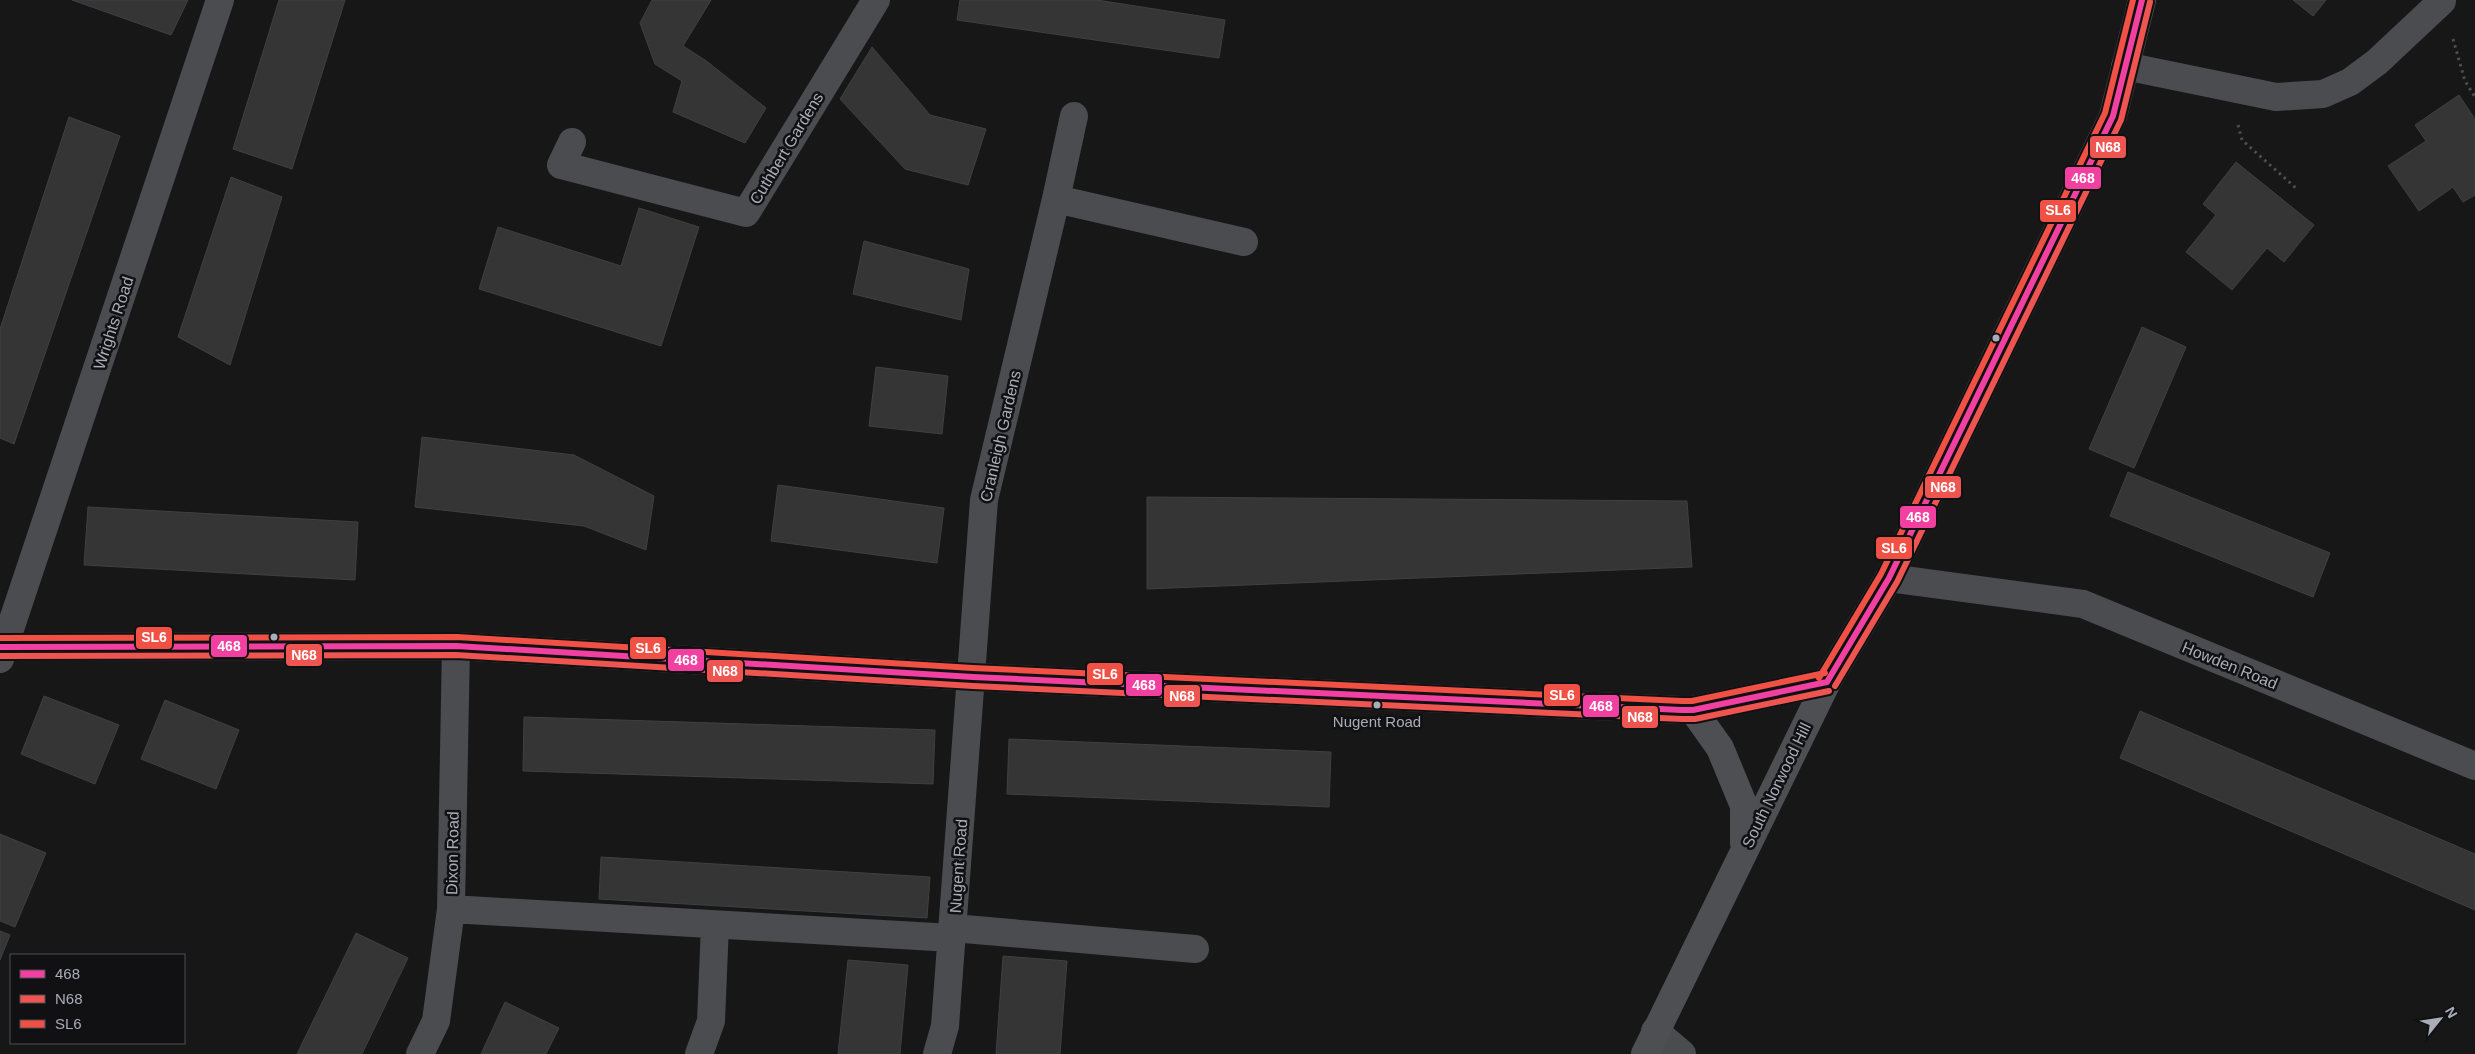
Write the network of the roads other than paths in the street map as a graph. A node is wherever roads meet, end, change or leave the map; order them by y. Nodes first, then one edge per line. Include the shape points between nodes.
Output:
1 (220, 0) edge
2 (876, 0) edge
3 (2142, 0) edge
4 (2442, 1) edge
5 (2125, 66) junction
6 (1074, 116) dead end
7 (572, 142) dead end
8 (1056, 199) junction
9 (1244, 242) dead end
10 (1888, 578) junction
11 (456, 646) junction
12 (2, 651) edge
13 (973, 677) junction
14 (1827, 682) junction
15 (1693, 710) junction
16 (2475, 766) edge
17 (1744, 849) junction
18 (451, 909) junction
19 (715, 925) junction
20 (953, 933) junction
21 (1195, 949) dead end
22 (1650, 1043) edge
23 (420, 1054) edge
24 (699, 1054) edge
25 (937, 1054) edge
26 (1682, 1054) edge

1 - 12 street, Wrights Road
2 - 7 street, Cuthbert Gardens via 746,213 561,166
3 - 5 main road, South Norwood Hill
4 - 5 street via 2377,62 2350,82 2323,94 2276,97
5 - 10 main road, South Norwood Hill via 2113,116
6 - 8 street, Cranleigh Gardens
8 - 9 street
8 - 13 street, Cranleigh Gardens via 984,500
10 - 14 main road, South Norwood Hill
10 - 16 street, Howden Road via 2083,604
11 - 12 main road
11 - 13 main road
11 - 18 street, Dixon Road
13 - 15 main road
13 - 20 street, Nugent Road
14 - 15 main road
14 - 17 main road, South Norwood Hill
15 - 17 main road via 1720,748 1744,806
17 - 22 main road, South Norwood Hill
18 - 19 street
18 - 23 street, Dixon Road via 436,1020
19 - 20 street
19 - 24 street via 711,1021
20 - 21 street
20 - 25 street, Nugent Road via 945,1026
22 - 26 street

